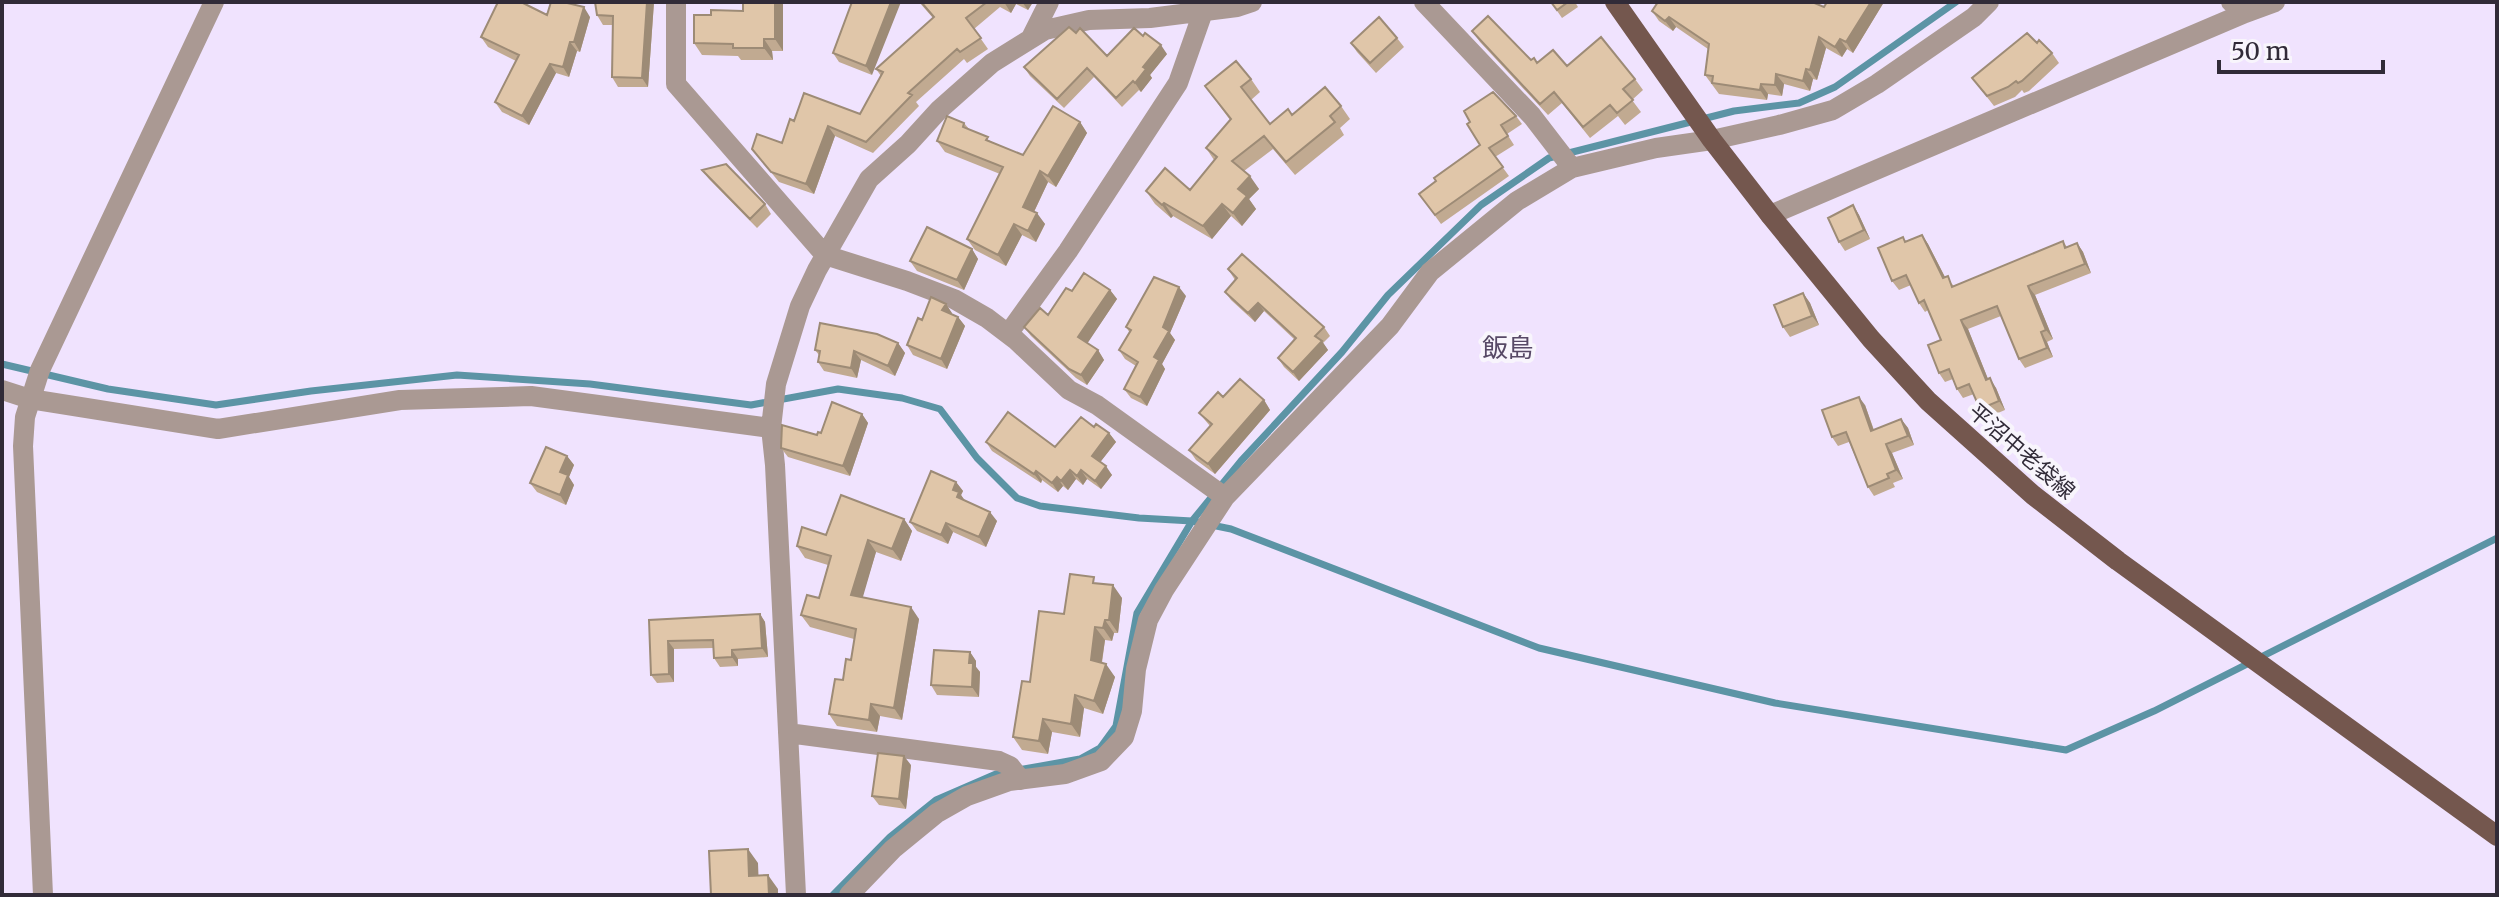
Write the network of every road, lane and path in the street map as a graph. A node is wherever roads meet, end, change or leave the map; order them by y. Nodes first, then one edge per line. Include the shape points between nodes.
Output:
1 (214, 2) edge
2 (676, 2) edge
3 (1049, 2) edge
4 (1252, 2) edge
5 (1424, 2) edge
6 (1615, 2) edge
7 (1989, 2) edge
8 (2275, 2) edge
9 (2238, 8) edge
10 (1203, 12) junction
11 (1031, 38) junction
12 (1712, 140) junction
13 (1572, 168) junction
14 (1770, 215) junction
15 (825, 255) junction
16 (1008, 334) junction
17 (2, 390) edge
18 (30, 399) junction
19 (771, 428) junction
20 (1225, 497) junction
21 (788, 733) junction
22 (1021, 780) junction
23 (2497, 836) edge
24 (43, 895) edge
25 (796, 895) edge
26 (849, 895) edge

1 - 18 street
2 - 15 street via 676,84
3 - 11 street
4 - 10 street
5 - 13 street via 1532,116
6 - 12 main road, 平沼中老袋線
7 - 12 street via 1833,110
8 - 9 street
9 - 14 street
10 - 11 street via 1089,20
10 - 16 street via 1178,83
11 - 15 street via 992,63 869,179
12 - 13 street
12 - 14 main road, 平沼中老袋線
13 - 20 street via 1517,201 1430,272 1390,326
14 - 23 main road, 平沼中老袋線 via 1928,401 2033,495
15 - 16 street via 954,299
15 - 19 street via 784,355
16 - 20 street via 1069,390
17 - 18 street
18 - 19 street via 218,429 400,400 531,396
18 - 24 street via 23,446 24,498
19 - 21 street
20 - 22 street via 1148,620 1124,737 1101,761 1065,774
21 - 22 street via 999,761
21 - 25 street
22 - 26 street via 967,796 937,813

